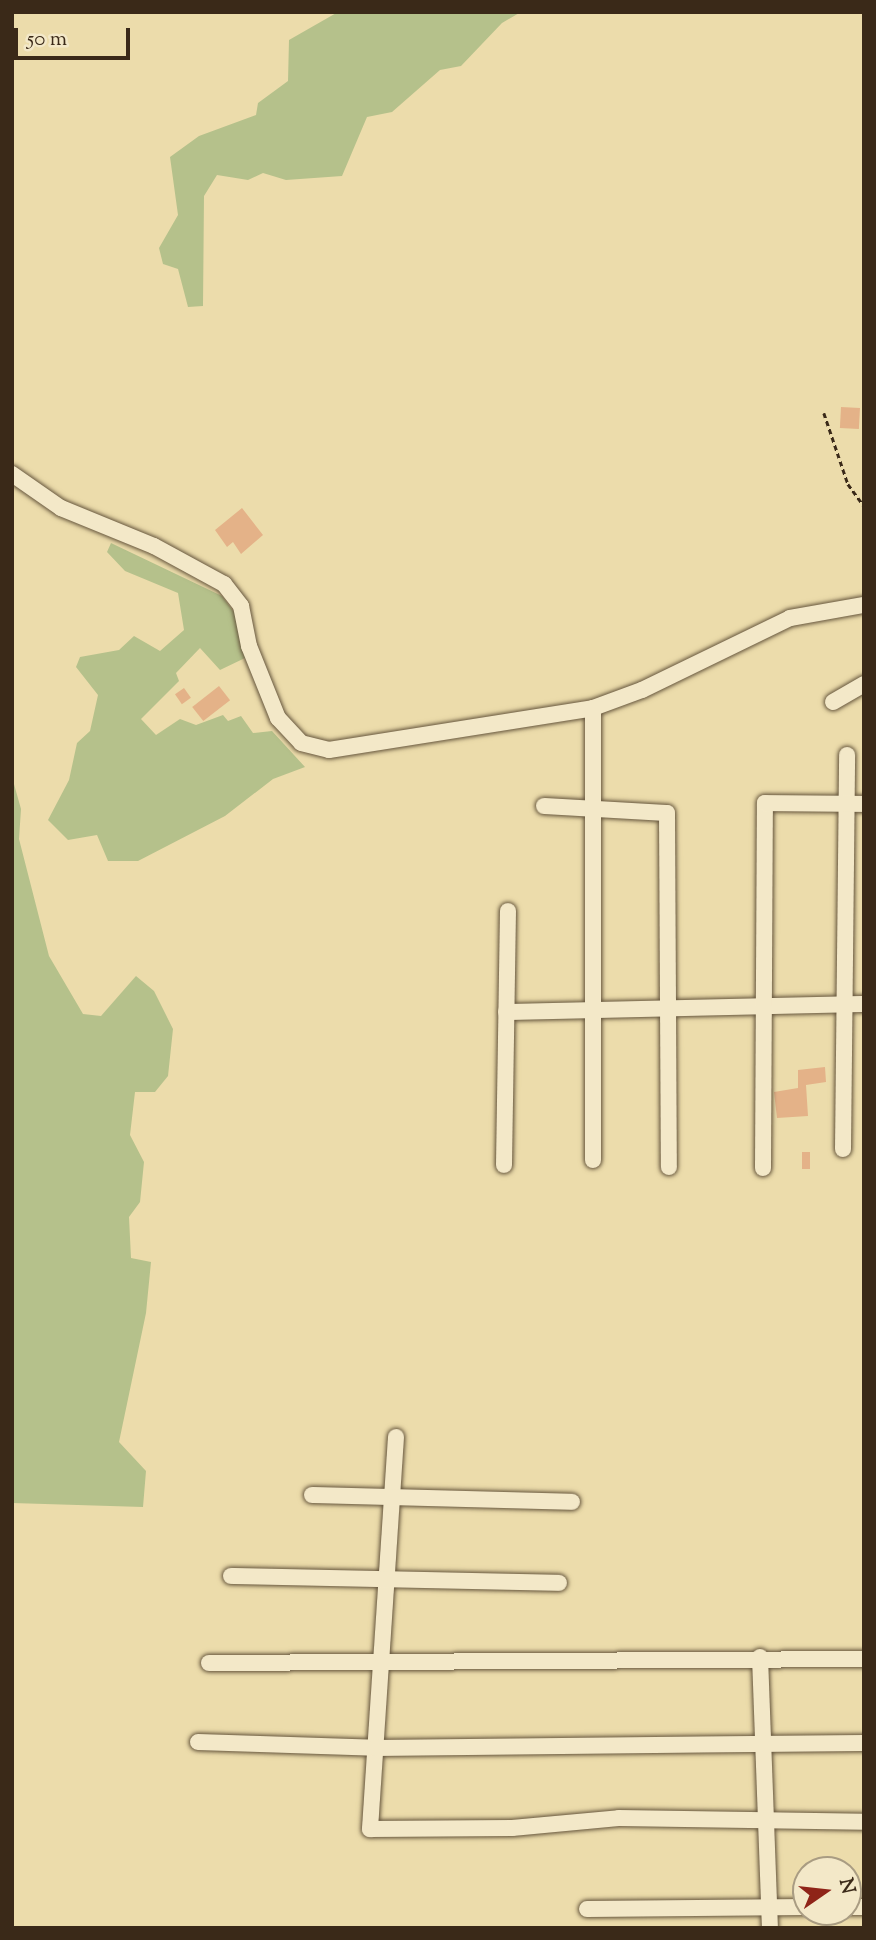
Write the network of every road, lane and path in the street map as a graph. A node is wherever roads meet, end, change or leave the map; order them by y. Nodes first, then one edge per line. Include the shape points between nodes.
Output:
1 (824, 413) dead end
2 (12, 474) edge
3 (864, 506) edge
4 (864, 605) edge
5 (864, 684) edge
6 (833, 702) dead end
7 (593, 708) junction
8 (847, 755) dead end
9 (846, 803) junction
10 (864, 804) edge
11 (544, 806) dead end
12 (595, 809) junction
13 (508, 911) dead end
14 (844, 1004) junction
15 (864, 1004) edge
16 (763, 1006) junction
17 (668, 1008) junction
18 (595, 1010) junction
19 (506, 1012) junction
20 (843, 1149) dead end
21 (593, 1160) dead end
22 (504, 1165) dead end
23 (669, 1167) dead end
24 (763, 1168) dead end
25 (396, 1437) dead end
26 (312, 1495) dead end
27 (392, 1497) junction
28 (572, 1502) dead end
29 (231, 1576) dead end
30 (387, 1579) junction
31 (559, 1583) dead end
32 (760, 1657) junction
33 (864, 1659) edge
34 (209, 1663) dead end
35 (381, 1663) junction
36 (198, 1742) dead end
37 (763, 1743) junction
38 (864, 1743) edge
39 (375, 1748) junction
40 (767, 1819) junction
41 (864, 1822) edge
42 (769, 1906) junction
43 (792, 1907) edge
44 (586, 1909) dead end
45 (770, 1928) edge

1 - 3 path via 848,484
2 - 7 street via 61,508 154,547 224,584 241,606 249,646 278,718 301,743 329,750
4 - 7 street via 790,618 642,691
5 - 6 street
7 - 12 street
8 - 9 street
9 - 10 street
9 - 14 street
9 - 16 street via 765,803
11 - 12 street
12 - 17 street via 667,813
12 - 18 street
13 - 19 street
14 - 15 street
14 - 16 street
14 - 20 street
16 - 17 street
16 - 24 street
17 - 18 street
17 - 23 street
18 - 19 street
18 - 21 street
19 - 22 street
25 - 27 street
26 - 27 street
27 - 28 street
27 - 30 street
29 - 30 street
30 - 31 street
30 - 35 street
32 - 33 street
32 - 35 street
32 - 37 street
34 - 35 street
35 - 39 street
36 - 39 street
37 - 38 street
37 - 39 street
37 - 40 street
39 - 40 street via 370,1829 512,1828 619,1818
40 - 41 street
40 - 42 street
42 - 43 street
42 - 44 street
42 - 45 street

